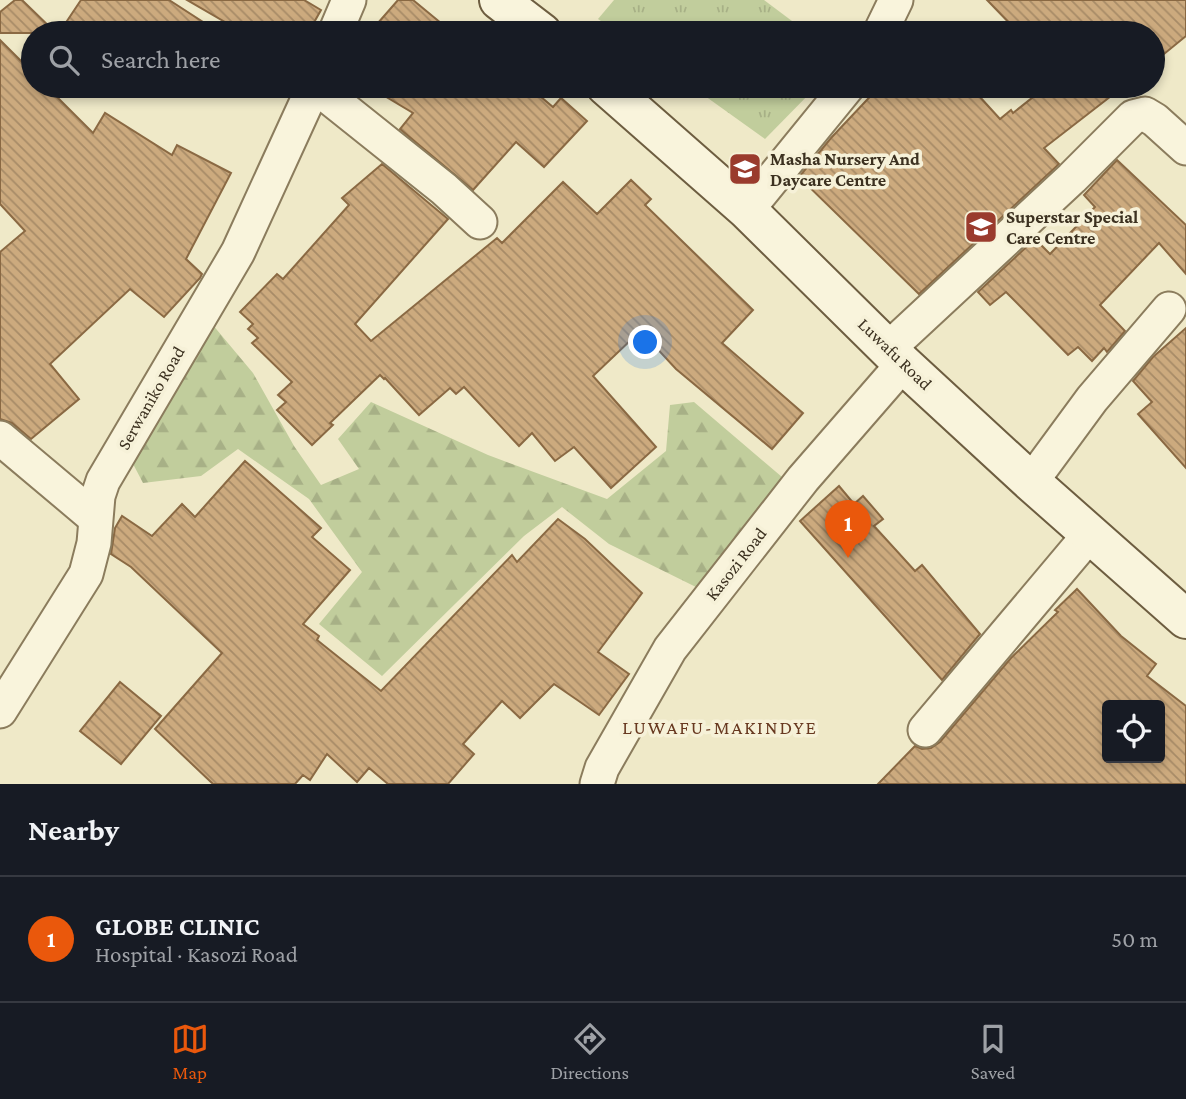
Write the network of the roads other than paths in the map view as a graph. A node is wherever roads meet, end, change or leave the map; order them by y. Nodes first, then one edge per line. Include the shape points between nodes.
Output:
1 (349, 0) edge
2 (499, 0) edge
3 (896, 0) edge
4 (340, 21) edge
5 (526, 21) edge
6 (886, 21) edge
7 (309, 98) edge
8 (329, 98) edge
9 (620, 98) edge
10 (838, 98) edge
11 (1186, 148) edge
12 (747, 210) junction
13 (480, 222) dead end
14 (1169, 309) dead end
15 (896, 356) junction
16 (0, 438) edge
17 (1031, 482) junction
18 (94, 517) junction
19 (1090, 534) junction
20 (1186, 619) edge
21 (5, 689) edge
22 (925, 730) dead end
23 (597, 784) edge

1 - 4 street
2 - 5 street
3 - 6 street
7 - 18 street, Serwaniko Road via 238,252 103,481
8 - 13 street
9 - 12 street, Luwafu Road
10 - 12 street
11 - 15 street, Kasozi Road via 1145,114 1133,117
12 - 15 street, Luwafu Road
14 - 17 street
15 - 17 street, Luwafu Road
15 - 23 street, Kasozi Road via 670,649
16 - 18 street
17 - 19 street, Luwafu Road
18 - 21 street, Serwaniko Road via 86,574
19 - 20 street, Luwafu Road
19 - 22 street

